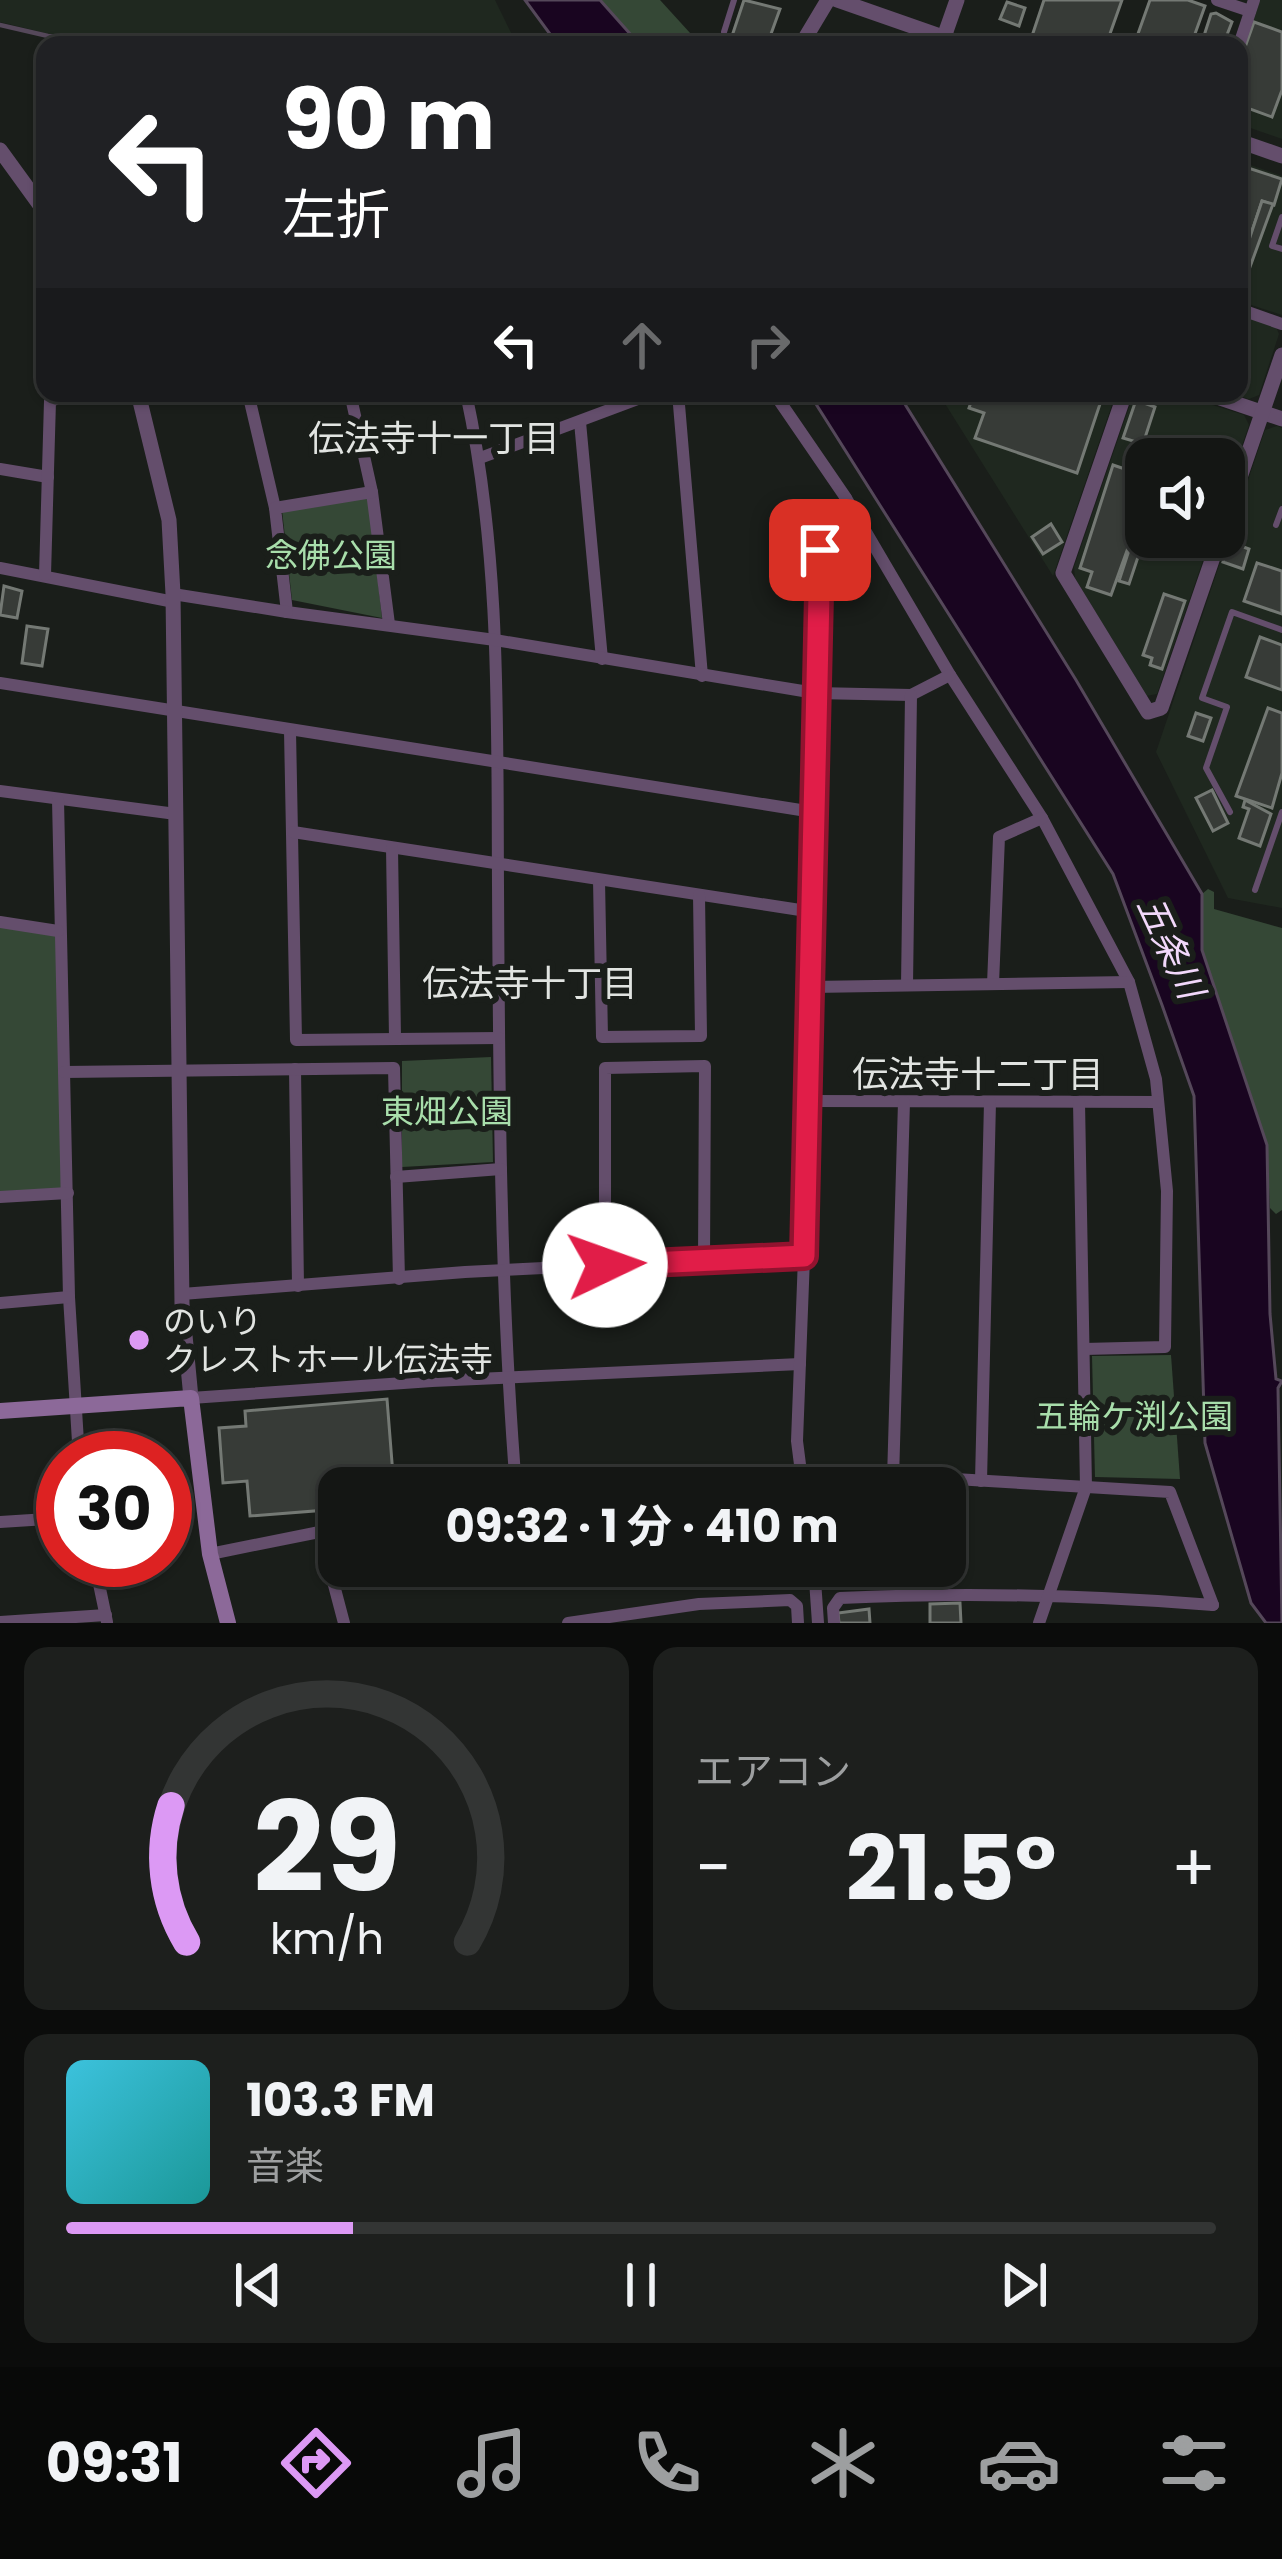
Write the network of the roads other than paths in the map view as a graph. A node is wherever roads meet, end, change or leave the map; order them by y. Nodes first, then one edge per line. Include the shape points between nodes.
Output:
1 (734, 0) edge
2 (833, 0) edge
3 (957, 0) edge
4 (1217, 0) edge
5 (1252, 6) edge
6 (724, 32) dead end
7 (807, 36) edge
8 (935, 36) edge
9 (947, 36) edge
10 (1241, 36) edge
11 (1248, 143) edge
12 (3, 153) edge
13 (1282, 155) edge
14 (0, 176) edge
15 (36, 199) edge
16 (1282, 218) edge
17 (1282, 249) edge
18 (1248, 312) edge
19 (1282, 324) edge
20 (1281, 358) edge
21 (50, 402) edge
22 (140, 402) edge
23 (250, 402) edge
24 (352, 402) edge
25 (468, 402) edge
26 (631, 402) edge
27 (679, 402) edge
28 (780, 402) edge
29 (1122, 402) edge
30 (1231, 402) edge
31 (1262, 413) junction
32 (1282, 419) edge
33 (580, 422) junction
34 (480, 458) junction
35 (1245, 463) edge
36 (0, 469) edge
37 (48, 477) junction
38 (372, 492) junction
39 (846, 498) junction
40 (275, 508) junction
41 (1282, 509) edge
42 (1276, 526) dead end
43 (1213, 558) edge
44 (0, 568) edge
45 (45, 575) junction
46 (174, 598) junction
47 (287, 612) junction
48 (389, 625) junction
49 (1282, 630) edge
50 (495, 640) junction
51 (602, 659) junction
52 (950, 675) junction
53 (702, 676) junction
54 (0, 682) edge
55 (814, 693) junction
56 (911, 694) junction
57 (176, 712) junction
58 (290, 731) junction
59 (499, 762) junction
60 (0, 791) edge
61 (58, 800) junction
62 (813, 812) junction
63 (1230, 812) dead end
64 (1282, 812) edge
65 (176, 814) junction
66 (1042, 818) junction
67 (293, 832) junction
68 (392, 848) junction
69 (498, 865) junction
70 (599, 880) junction
71 (1255, 890) dead end
72 (700, 895) junction
73 (813, 912) junction
74 (0, 922) edge
75 (58, 931) junction
76 (1129, 982) junction
77 (993, 984) junction
78 (907, 986) junction
79 (812, 987) junction
80 (394, 1038) junction
81 (499, 1038) junction
82 (295, 1069) junction
83 (178, 1071) junction
84 (64, 1072) junction
85 (809, 1102) junction
86 (904, 1102) junction
87 (990, 1102) junction
88 (1079, 1102) junction
89 (1158, 1102) junction
90 (500, 1168) junction
91 (396, 1177) junction
92 (68, 1193) junction
93 (0, 1197) edge
94 (804, 1256) junction
95 (704, 1260) junction
96 (605, 1265) junction
97 (502, 1270) junction
98 (399, 1279) junction
99 (298, 1286) junction
100 (182, 1294) junction
101 (69, 1297) junction
102 (0, 1303) edge
103 (1084, 1349) junction
104 (800, 1364) junction
105 (507, 1377) junction
106 (191, 1398) junction
107 (74, 1406) junction
108 (0, 1412) edge
109 (76, 1431) edge
110 (514, 1467) edge
111 (800, 1467) edge
112 (893, 1467) edge
113 (966, 1481) edge
114 (981, 1481) junction
115 (1086, 1487) junction
116 (36, 1520) edge
117 (0, 1522) edge
118 (318, 1532) edge
119 (210, 1554) junction
120 (99, 1587) edge
121 (335, 1587) edge
122 (815, 1587) edge
123 (1047, 1594) junction
124 (106, 1619) edge
125 (0, 1622) edge
126 (228, 1623) edge
127 (344, 1623) edge
128 (568, 1623) edge
129 (798, 1623) edge
130 (818, 1623) edge
131 (834, 1623) edge
132 (1039, 1623) edge

1 - 6 lane
2 - 7 street
2 - 8 street
3 - 9 street
4 - 5 street
5 - 10 street
11 - 13 street
12 - 14 street
12 - 15 street
16 - 17 lane via 1272,246
18 - 19 street
20 - 31 street
21 - 37 street
22 - 46 street via 169,520
23 - 40 street
24 - 38 street
25 - 34 street
26 - 33 street
27 - 53 street
28 - 39 street
29 - 43 street via 1063,574 1148,712 1161,708
30 - 31 street
31 - 32 street
31 - 35 street
33 - 34 street
33 - 51 street
34 - 50 street
36 - 37 street
37 - 45 street
38 - 40 street
38 - 48 street
39 - 52 street
39 - 55 street via 820,550
40 - 47 street
41 - 42 lane
44 - 45 street
45 - 46 street
46 - 47 street
46 - 57 street
47 - 48 street
48 - 50 street
49 - 63 lane via 1232,612 1202,698 1228,707 1206,768
50 - 51 street
50 - 59 street
51 - 53 street
52 - 56 street
52 - 66 street
53 - 55 street
54 - 57 street
55 - 56 street
55 - 62 street
56 - 78 street
57 - 58 street
57 - 65 street
58 - 59 street
58 - 67 street
59 - 62 street
59 - 69 street
60 - 61 street
61 - 65 street
61 - 75 street
62 - 73 street
64 - 71 lane
65 - 83 street
66 - 76 street
66 - 77 street via 999,836
67 - 68 street
67 - 80 street via 296,1040
68 - 69 street
68 - 80 street
69 - 70 street
69 - 81 street
70 - 72 street
70 - 72 street via 602,1037 701,1036
72 - 73 street
73 - 79 street
74 - 75 street
75 - 84 street
76 - 77 street
76 - 89 street
77 - 78 street
78 - 79 street
79 - 85 street
80 - 81 street
81 - 90 street
82 - 83 street
82 - 91 street via 394,1068
82 - 99 street
83 - 84 street
83 - 100 street
84 - 92 street
85 - 86 street
85 - 94 street
86 - 87 street
86 - 112 street
87 - 88 street
87 - 114 street
88 - 89 street
88 - 103 street
89 - 103 street via 1165,1347
90 - 91 street
90 - 97 street
91 - 98 street
92 - 93 street
92 - 101 street
94 - 95 street
94 - 104 street
95 - 96 street
95 - 96 street via 705,1066 604,1068
96 - 97 street
97 - 98 street
97 - 105 street
98 - 99 street
99 - 100 street
100 - 106 street
101 - 102 street
101 - 107 street
103 - 115 street
104 - 105 street
104 - 111 street
105 - 106 street
105 - 110 street
106 - 107 main road
106 - 119 main road
107 - 108 main road
107 - 109 street
113 - 114 street
114 - 115 street
115 - 123 street
115 - 123 street via 1170,1492 1213,1605
116 - 117 street
118 - 119 street
119 - 126 main road
120 - 124 street
121 - 127 street
122 - 130 street
123 - 131 street via 840,1598
123 - 132 street
124 - 125 street
128 - 129 street via 790,1600

